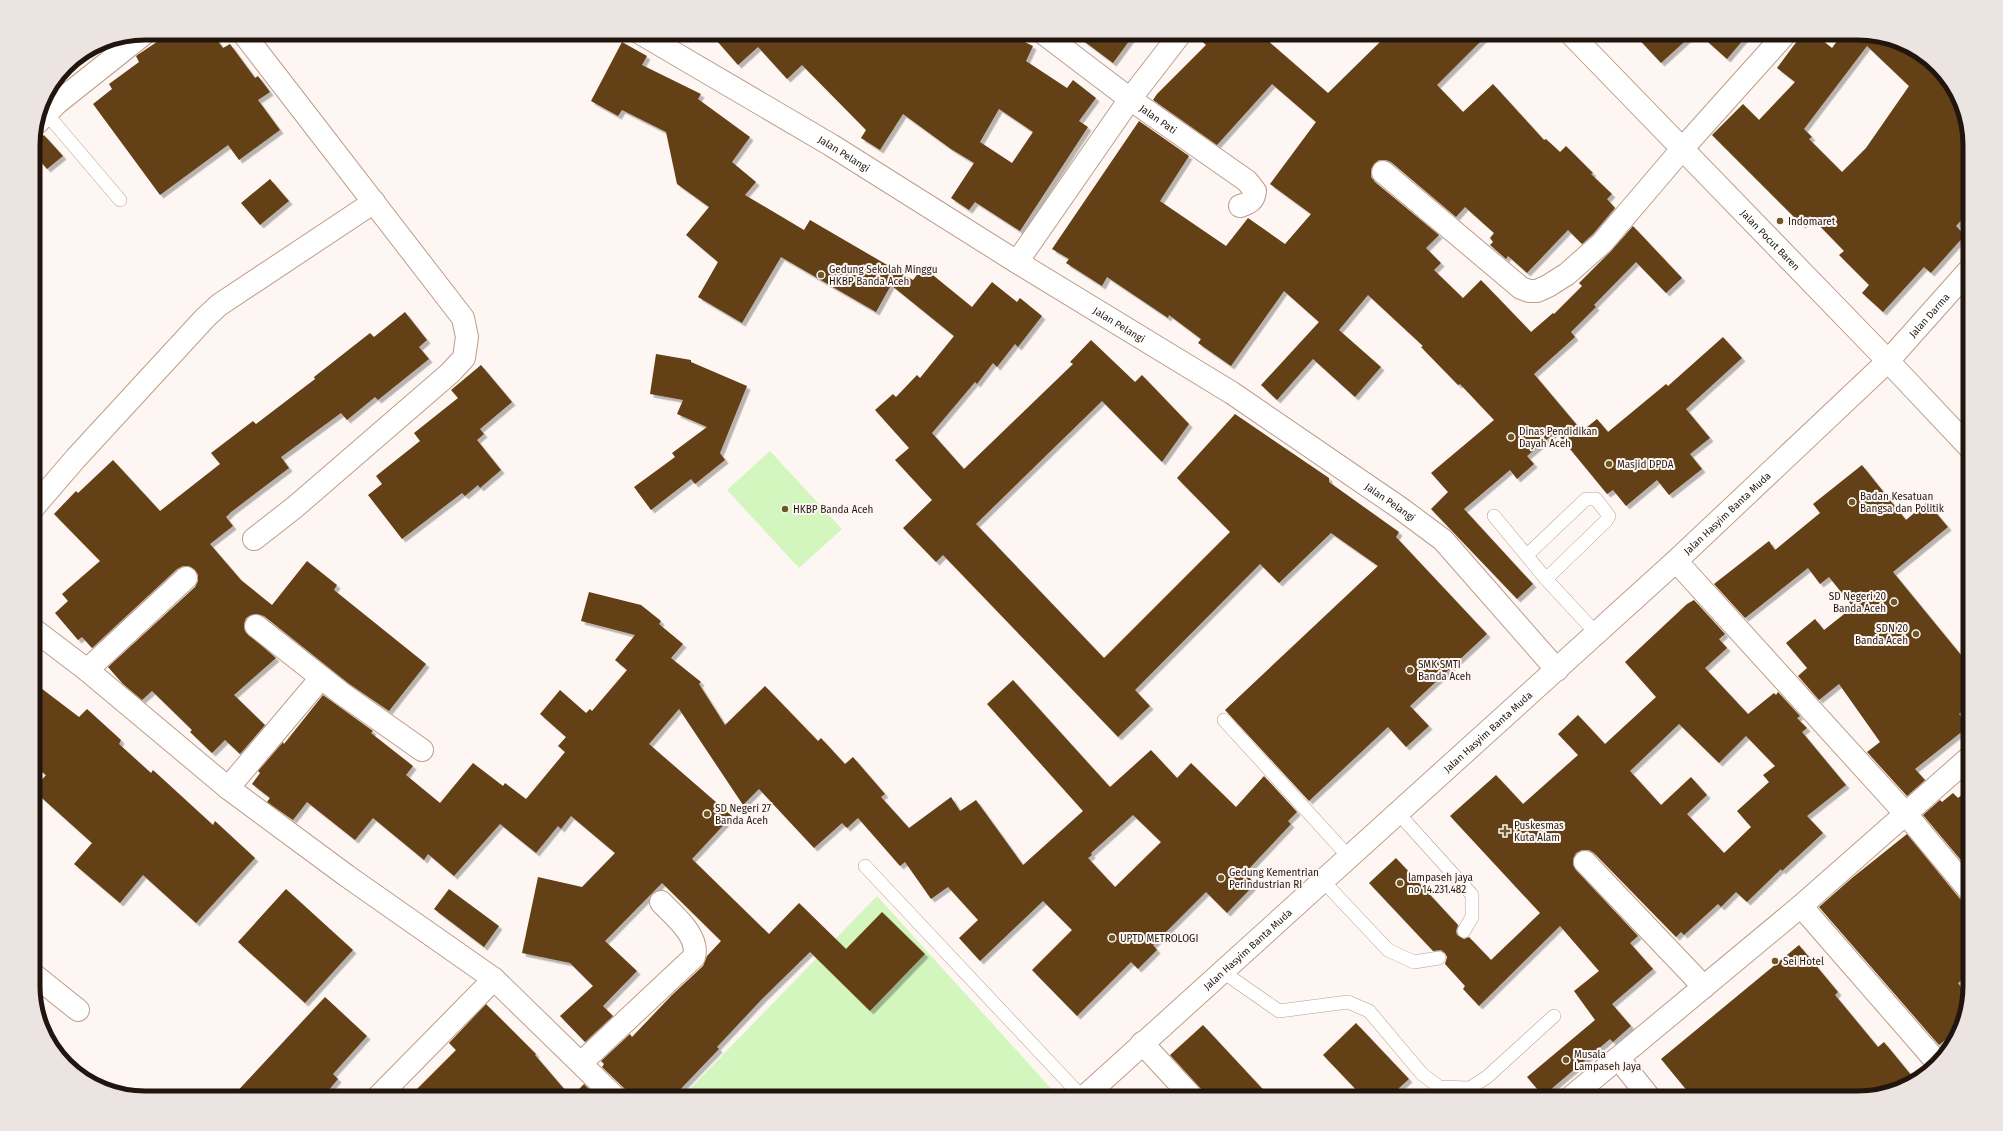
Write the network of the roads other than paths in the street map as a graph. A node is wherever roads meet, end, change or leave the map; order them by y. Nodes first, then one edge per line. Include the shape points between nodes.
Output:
1 (247, 40) edge
2 (652, 40) edge
3 (1052, 40) edge
4 (1176, 40) edge
5 (1577, 40) edge
6 (1780, 40) edge
7 (129, 41) edge
8 (1130, 99) junction
9 (47, 108) edge
10 (1683, 148) junction
11 (1383, 172) dead end
12 (120, 200) dead end
13 (374, 202) junction
14 (1240, 206) dead end
15 (1017, 262) junction
16 (1963, 277) edge
17 (1888, 361) junction
18 (1963, 441) edge
19 (40, 500) edge
20 (1494, 516) dead end
21 (254, 539) dead end
22 (1526, 555) junction
23 (1676, 561) junction
24 (186, 578) dead end
25 (1546, 579) junction
26 (256, 626) dead end
27 (1596, 633) junction
28 (40, 634) edge
29 (87, 670) junction
30 (1557, 670) junction
31 (321, 678) junction
32 (1224, 720) dead end
33 (422, 750) dead end
34 (1963, 768) edge
35 (228, 788) junction
36 (1398, 813) junction
37 (1906, 813) junction
38 (1349, 857) junction
39 (1585, 862) dead end
40 (865, 866) dead end
41 (1323, 881) junction
42 (1963, 882) edge
43 (661, 902) dead end
44 (1801, 906) junction
45 (1464, 931) dead end
46 (1439, 958) dead end
47 (1223, 972) junction
48 (494, 979) junction
49 (40, 980) edge
50 (1704, 987) junction
51 (78, 1010) dead end
52 (1554, 1016) dead end
53 (1142, 1043) junction
54 (1618, 1058) junction
55 (1934, 1058) edge
56 (581, 1063) junction
57 (384, 1091) edge
58 (609, 1091) edge
59 (1076, 1091) edge
60 (1091, 1091) edge
61 (1187, 1091) edge
62 (1578, 1091) edge
63 (1644, 1091) edge

1 - 13 street
2 - 15 street, Jalan Pelangi via 831,145
3 - 8 street, Jalan Pati
4 - 8 street
5 - 10 street, Jalan Pocut Baren
6 - 10 street
7 - 9 street
8 - 14 street, Jalan Pati via 1247,181 1255,191 1254,196 1247,204
8 - 15 street
9 - 12 lane
10 - 11 street via 1602,243 1567,274 1537,291 1521,288
10 - 17 street, Jalan Pocut Baren
13 - 19 street via 220,305 205,318
13 - 21 street via 463,318 467,337 464,358 450,373
15 - 30 street, Jalan Pelangi via 1232,393 1443,540
16 - 17 street, Jalan Darma
17 - 18 street, Jalan Pocut Baren
17 - 23 street, Jalan Hasyim Banta Muda
20 - 22 lane
22 - 25 lane
22 - 25 lane via 1586,499 1596,499 1608,516 1606,521
23 - 27 street, Jalan Hasyim Banta Muda
23 - 37 street
24 - 29 street
25 - 27 lane
26 - 31 street
27 - 30 street, Jalan Hasyim Banta Muda
28 - 29 street
29 - 35 street
30 - 36 street, Jalan Hasyim Banta Muda
31 - 33 street
31 - 35 street
32 - 38 lane
34 - 37 street
35 - 48 street via 347,876
36 - 38 street, Jalan Hasyim Banta Muda
36 - 45 lane via 1472,895 1472,917
37 - 42 street
37 - 44 street
38 - 41 street, Jalan Hasyim Banta Muda
39 - 50 street
40 - 59 lane
41 - 46 lane via 1388,950 1414,962
41 - 47 street, Jalan Hasyim Banta Muda
43 - 56 street via 684,926 694,944 694,957
44 - 50 street
44 - 55 street
47 - 52 lane via 1279,1011 1348,1002 1369,1011 1422,1074 1438,1087 1470,1088 1487,1077
47 - 53 street, Jalan Hasyim Banta Muda
48 - 56 street
48 - 57 street
49 - 51 street
50 - 54 street
53 - 60 street, Jalan Hasyim Banta Muda
53 - 61 street
54 - 62 street
54 - 63 street
56 - 58 street

